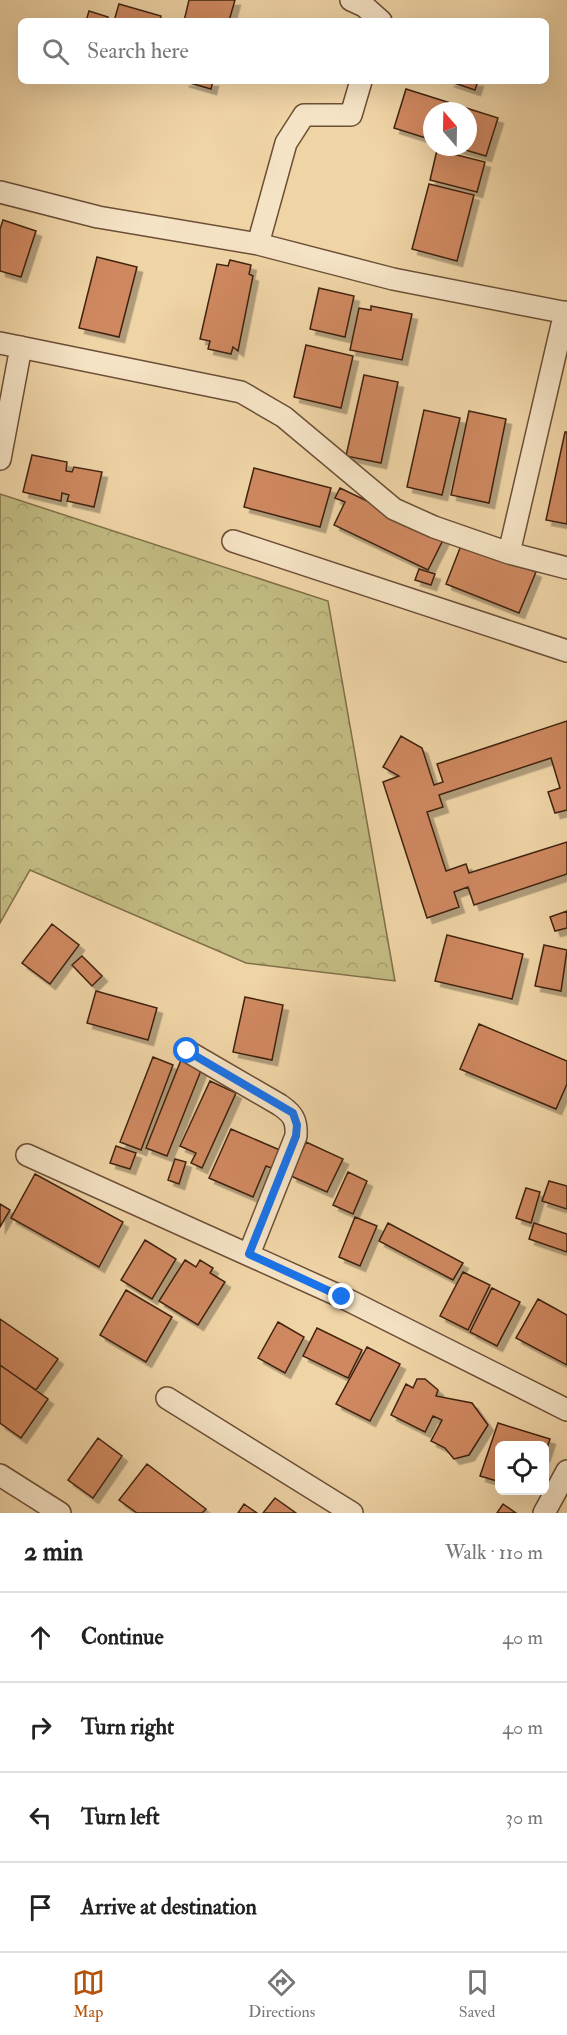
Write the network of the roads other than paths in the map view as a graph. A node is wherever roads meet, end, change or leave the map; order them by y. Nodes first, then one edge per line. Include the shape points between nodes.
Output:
1 (351, 0) edge
2 (378, 18) edge
3 (360, 84) edge
4 (0, 192) edge
5 (258, 244) junction
6 (566, 313) edge
7 (10, 345) edge
8 (0, 459) edge
9 (233, 541) dead end
10 (509, 553) junction
11 (567, 568) edge
12 (567, 651) edge
13 (187, 1051) dead end
14 (27, 1155) dead end
15 (249, 1254) junction
16 (166, 1398) dead end
17 (567, 1410) edge
18 (567, 1471) edge
19 (0, 1475) edge
20 (58, 1512) edge
21 (352, 1513) edge
22 (544, 1513) edge

1 - 2 street
3 - 5 street via 351,115 304,115 286,143
4 - 5 street via 98,217
5 - 6 street via 393,279
6 - 10 street
7 - 8 street
7 - 10 street via 241,392 284,417 394,509
9 - 12 street
10 - 11 street
13 - 15 street via 293,1113 297,1125
14 - 15 street
15 - 17 street
16 - 21 street
18 - 22 street
19 - 20 street

